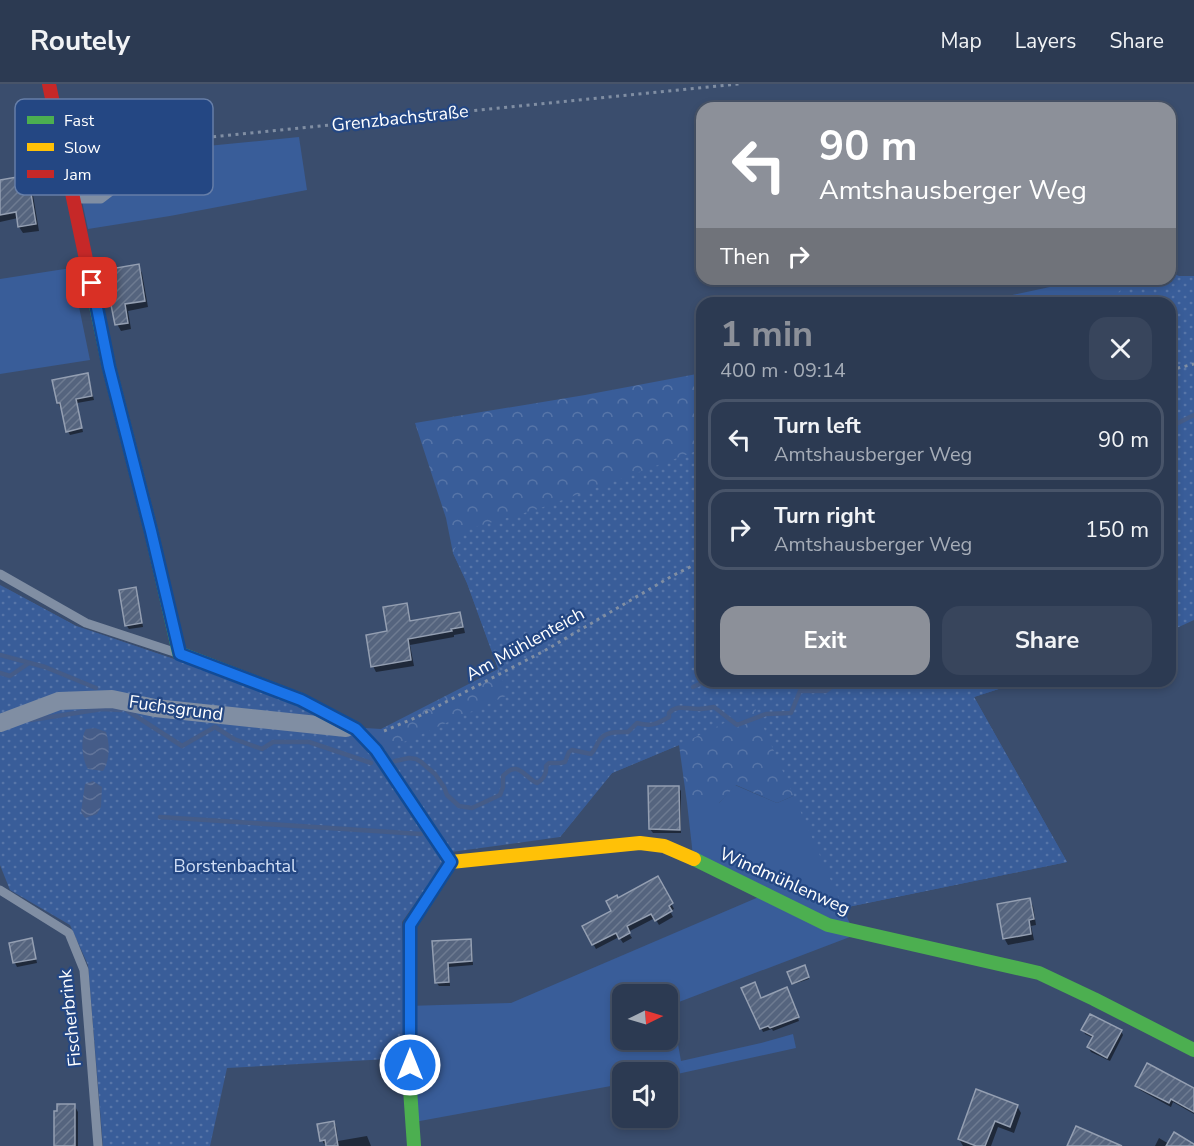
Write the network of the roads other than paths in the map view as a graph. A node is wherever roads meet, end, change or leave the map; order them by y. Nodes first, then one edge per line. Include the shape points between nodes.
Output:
1 (49, 84) edge
2 (52, 99) edge
3 (73, 195) edge
4 (105, 195) edge
5 (74, 199) junction
6 (0, 574) edge
7 (180, 654) junction
8 (0, 723) edge
9 (356, 729) junction
10 (451, 862) junction
11 (0, 890) edge
12 (1194, 1050) edge
13 (98, 1146) edge
14 (414, 1146) edge

1 - 2 street
3 - 5 street
4 - 5 lane
5 - 7 street via 109,367
6 - 7 lane via 86,623
7 - 9 street via 301,700
8 - 9 street, Fuchsgrund via 59,701 112,699 155,708
9 - 10 street via 376,750
10 - 12 street, Windmühlenweg via 640,843 664,846 828,925 1039,973
10 - 14 street via 410,925
11 - 13 lane, Fischerbrink via 69,933 84,970

